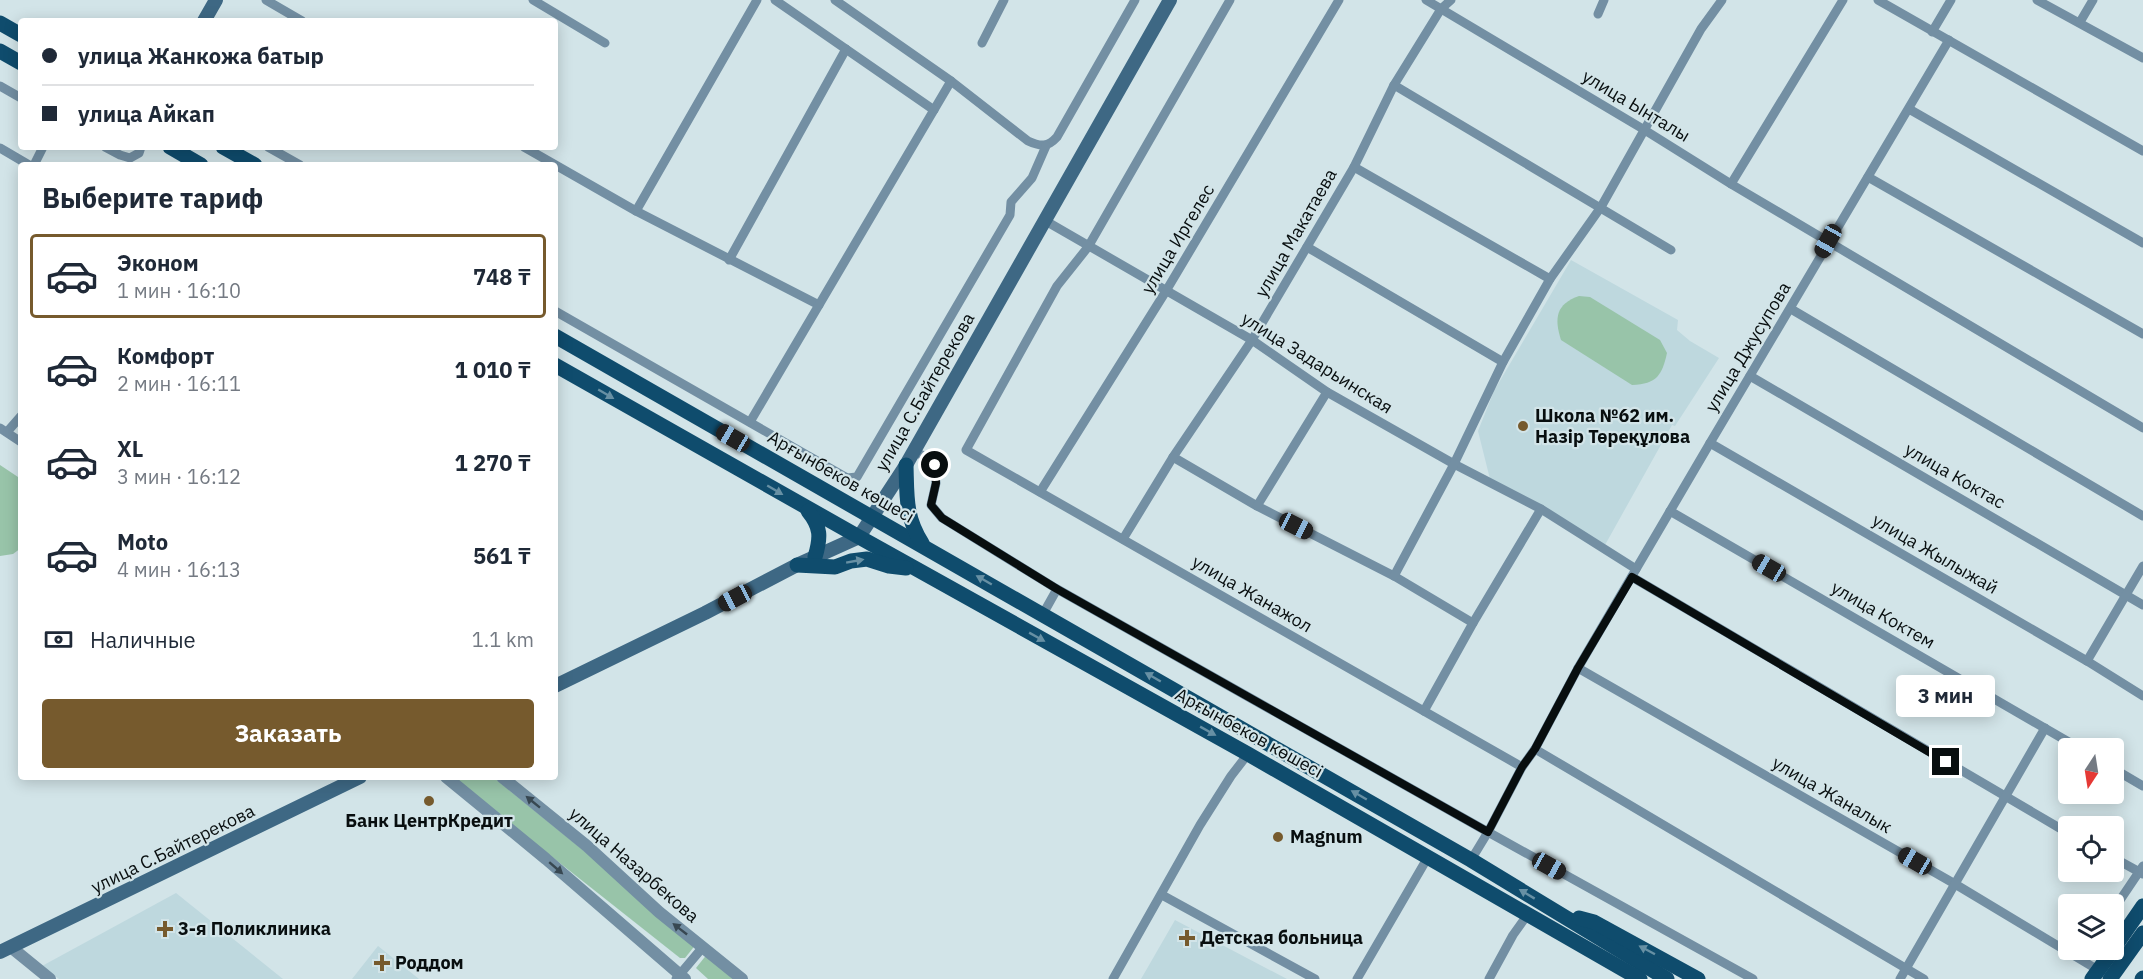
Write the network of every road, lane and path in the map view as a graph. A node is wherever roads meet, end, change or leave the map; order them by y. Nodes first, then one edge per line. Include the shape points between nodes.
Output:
1 (216, 0) edge
2 (266, 0) edge
3 (533, 0) edge
4 (757, 0) edge
5 (775, 0) edge
6 (835, 0) edge
7 (1004, 0) edge
8 (1135, 0) edge
9 (1170, 0) edge
10 (1230, 0) edge
11 (1339, 0) edge
12 (1426, 0) edge
13 (1451, 0) edge
14 (1604, 0) edge
15 (1722, 0) edge
16 (1843, 0) edge
17 (1878, 0) edge
18 (1951, 0) edge
19 (2037, 0) edge
20 (2093, 0) edge
21 (1442, 9) junction
22 (1598, 14) dead end
23 (206, 18) edge
24 (297, 18) edge
25 (2080, 22) junction
26 (0, 23) edge
27 (1932, 32) junction
28 (18, 33) edge
29 (1949, 40) junction
30 (605, 43) dead end
31 (982, 43) dead end
32 (846, 49) junction
33 (0, 51) edge
34 (2143, 58) edge
35 (18, 61) edge
36 (951, 81) junction
37 (0, 86) edge
38 (1394, 86) junction
39 (18, 96) edge
40 (1908, 109) junction
41 (934, 110) junction
42 (1643, 129) junction
43 (1046, 146) junction
44 (0, 148) edge
45 (111, 150) edge
46 (140, 150) edge
47 (175, 150) edge
48 (228, 150) edge
49 (273, 150) edge
50 (529, 150) edge
51 (2143, 151) edge
52 (24, 162) edge
53 (196, 162) edge
54 (250, 162) edge
55 (295, 162) edge
56 (550, 162) edge
57 (558, 167) edge
58 (1353, 167) junction
59 (1868, 177) junction
60 (1731, 184) junction
61 (1600, 207) junction
62 (636, 211) junction
63 (1044, 220) junction
64 (1828, 241) junction
65 (2143, 243) edge
66 (1088, 247) junction
67 (1306, 247) junction
68 (1671, 250) dead end
69 (729, 260) junction
70 (1550, 279) junction
71 (1166, 291) junction
72 (819, 305) junction
73 (1791, 309) junction
74 (558, 313) edge
75 (2143, 334) edge
76 (558, 338) edge
77 (1252, 340) junction
78 (1503, 362) junction
79 (558, 367) edge
80 (1750, 376) junction
81 (1327, 392) junction
82 (18, 418) edge
83 (750, 422) junction
84 (2143, 428) edge
85 (3, 430) edge
86 (18, 440) edge
87 (1710, 443) junction
88 (914, 451) junction
89 (1173, 457) junction
90 (1454, 464) junction
91 (906, 465) junction
92 (1040, 492) junction
93 (804, 506) junction
94 (1257, 506) junction
95 (1541, 509) junction
96 (1670, 510) junction
97 (2143, 516) edge
98 (872, 517) junction
99 (859, 537) junction
100 (1123, 539) junction
101 (924, 546) junction
102 (816, 557) junction
103 (797, 565) junction
104 (2143, 566) edge
105 (912, 567) junction
106 (1634, 573) junction
107 (1394, 576) junction
108 (1057, 589) junction
109 (2126, 595) junction
110 (2143, 605) edge
111 (1043, 614) junction
112 (1473, 623) junction
113 (2087, 661) junction
114 (1578, 668) junction
115 (558, 685) edge
116 (2143, 696) edge
117 (1424, 711) junction
118 (2045, 728) junction
119 (2062, 738) edge
120 (1535, 749) junction
121 (1248, 754) junction
122 (1522, 767) junction
123 (2124, 775) edge
124 (354, 780) edge
125 (450, 780) edge
126 (506, 780) edge
127 (2143, 786) edge
128 (2005, 797) junction
129 (2058, 827) edge
130 (1488, 832) junction
131 (1428, 857) junction
132 (1471, 860) junction
133 (2124, 863) edge
134 (2142, 871) edge
135 (1955, 884) junction
136 (1162, 895) junction
137 (2124, 895) edge
138 (2143, 906) edge
139 (1554, 910) junction
140 (1528, 914) junction
141 (1549, 927) junction
142 (2124, 933) edge
143 (2143, 933) edge
144 (2058, 941) edge
145 (703, 947) junction
146 (6, 950) edge
147 (2143, 950) edge
148 (2087, 960) edge
149 (2108, 960) edge
150 (1906, 968) junction
151 (2100, 976) edge
152 (680, 978) edge
153 (50, 979) edge
154 (742, 979) edge
155 (1113, 979) edge
156 (1315, 979) edge
157 (1357, 979) edge
158 (1489, 979) edge
159 (1622, 979) edge
160 (1640, 979) edge
161 (1667, 979) edge
162 (1698, 979) edge
163 (1753, 979) edge
164 (1900, 979) edge
165 (1924, 979) edge
166 (2123, 979) edge

1 - 23 main road
2 - 24 street
3 - 30 street
4 - 62 street
5 - 32 street
6 - 36 street
7 - 31 street
8 - 43 street via 1057,137
9 - 63 main road, улица С.Байтерекова
10 - 66 street
11 - 71 street, улица Иргелес
12 - 21 street, улица Ынталы
13 - 21 street, улица Макатаева
14 - 22 street
15 - 42 street
16 - 60 street
17 - 27 street
18 - 27 street
19 - 25 street
20 - 25 street
21 - 38 street, улица Макатаева
21 - 42 street, улица Ынталы
25 - 34 street
26 - 28 main road
27 - 29 street
29 - 40 street, улица Джусупова
29 - 51 street
32 - 41 street
32 - 69 street
33 - 35 main road
36 - 41 street
36 - 43 street via 1028,141
37 - 39 street
38 - 58 street, улица Макатаева
38 - 61 street
40 - 59 street, улица Джусупова
40 - 65 street
41 - 72 street
42 - 60 street, улица Ынталы
42 - 61 street
43 - 83 street via 1032,178 1011,201 1010,215 857,477 847,478
44 - 52 street
45 - 46 street via 130,158
47 - 53 main road
48 - 54 main road
49 - 55 street
50 - 56 street
57 - 62 street
58 - 67 street, улица Макатаева
58 - 70 street
59 - 64 street, улица Джусупова
59 - 75 street
60 - 64 street, улица Ынталы
61 - 68 street
61 - 70 street
62 - 69 street
63 - 66 street, улица Задарьинская
63 - 88 main road, улица С.Байтерекова
64 - 73 street, улица Джусупова
64 - 84 street, улица Ынталы
66 - 71 street, улица Задарьинская
66 - 92 street, улица Жанажол via 1057,286 966,450
67 - 77 street, улица Макатаева
67 - 78 street
69 - 72 street
70 - 78 street
71 - 77 street, улица Задарьинская
71 - 92 street, улица Иргелес
72 - 83 street
73 - 80 street, улица Джусупова
73 - 97 street
74 - 83 street
76 - 98 main road, Арғынбеков көшесі
77 - 81 street, улица Задарьинская
77 - 89 street, улица Макатаева
78 - 90 street
79 -> 93 main road, Арғынбеков көшесі
80 - 87 street, улица Джусупова
80 - 109 street, улица Коктас
81 - 90 street, улица Задарьинская
81 - 94 street
82 - 85 street
85 - 86 street
87 - 96 street, улица Джусупова
87 - 113 street, улица Жылыжай
88 - 91 main road, улица С.Байтерекова
88 - 108 street via 933,461 936,483 931,505 942,518
89 - 94 street
89 - 100 street, улица Макатаева
90 - 95 street, улица Задарьинская
90 - 107 street
91 - 98 main road, улица С.Байтерекова
91 - 101 main road via 908,512
92 - 100 street, улица Жанажол
93 - 99 main road, Арғынбеков көшесі
93 - 102 main road via 819,528
94 - 107 street
95 - 106 street, улица Задарьинская
95 - 112 street
96 - 106 street, улица Джусупова
96 - 118 street, улица Коктем
98 - 99 main road, улица С.Байтерекова
98 - 101 main road, Арғынбеков көшесі
99 - 102 main road
99 - 105 main road, Арғынбеков көшесі
100 - 117 street, улица Жанажол
111 -> 101 main road, Арғынбеков көшесі
102 - 103 main road
103 -> 105 main road via 835,567 867,559
103 - 115 main road
104 - 109 street
105 -> 121 main road, Арғынбеков көшесі
106 - 114 street, улица Джусупова
106 - 128 street, улица Задарьинская
107 - 112 street
108 - 111 street
108 - 130 street
109 - 110 street, улица Коктас
109 - 113 street
132 -> 111 main road, Арғынбеков көшесі
112 - 117 street
113 - 116 street, улица Жылыжай
114 - 120 street, улица Джусупова
114 - 135 street, улица Жаналык
117 - 122 street, улица Жанажол
118 - 119 street, улица Коктем
118 - 128 street
120 - 122 street, улица Джусупова
120 - 150 street
121 - 131 main road, Арғынбеков көшесі
121 - 136 street via 1200,825
122 - 130 street, улица Джусупова
123 - 127 street
124 - 146 main road, улица С.Байтерекова
125 -> 152 street
145 -> 126 street, улица Назарбекова
128 - 129 street, улица Задарьинская
128 - 135 street
130 - 132 street, улица Джусупова
130 - 163 street
131 - 140 main road, Арғынбеков көшесі
131 - 157 street
139 -> 132 main road, Арғынбеков көшесі
133 - 134 street
134 - 137 street
135 - 144 street, улица Жаналык
135 - 150 street
136 - 155 street
136 - 156 street
138 - 142 main road
139 - 161 main road, Арғынбеков көшесі
162 -> 139 main road via 1594,922
140 - 141 main road, Арғынбеков көшесі
140 - 158 street
141 - 159 main road
141 - 160 main road, Арғынбеков көшесі
143 - 151 main road
145 - 152 street
145 - 154 street, улица Назарбекова
146 - 153 street
147 - 166 main road
148 - 151 street, улица Жаналык
149 - 151 main road
150 - 164 street
150 - 165 street

